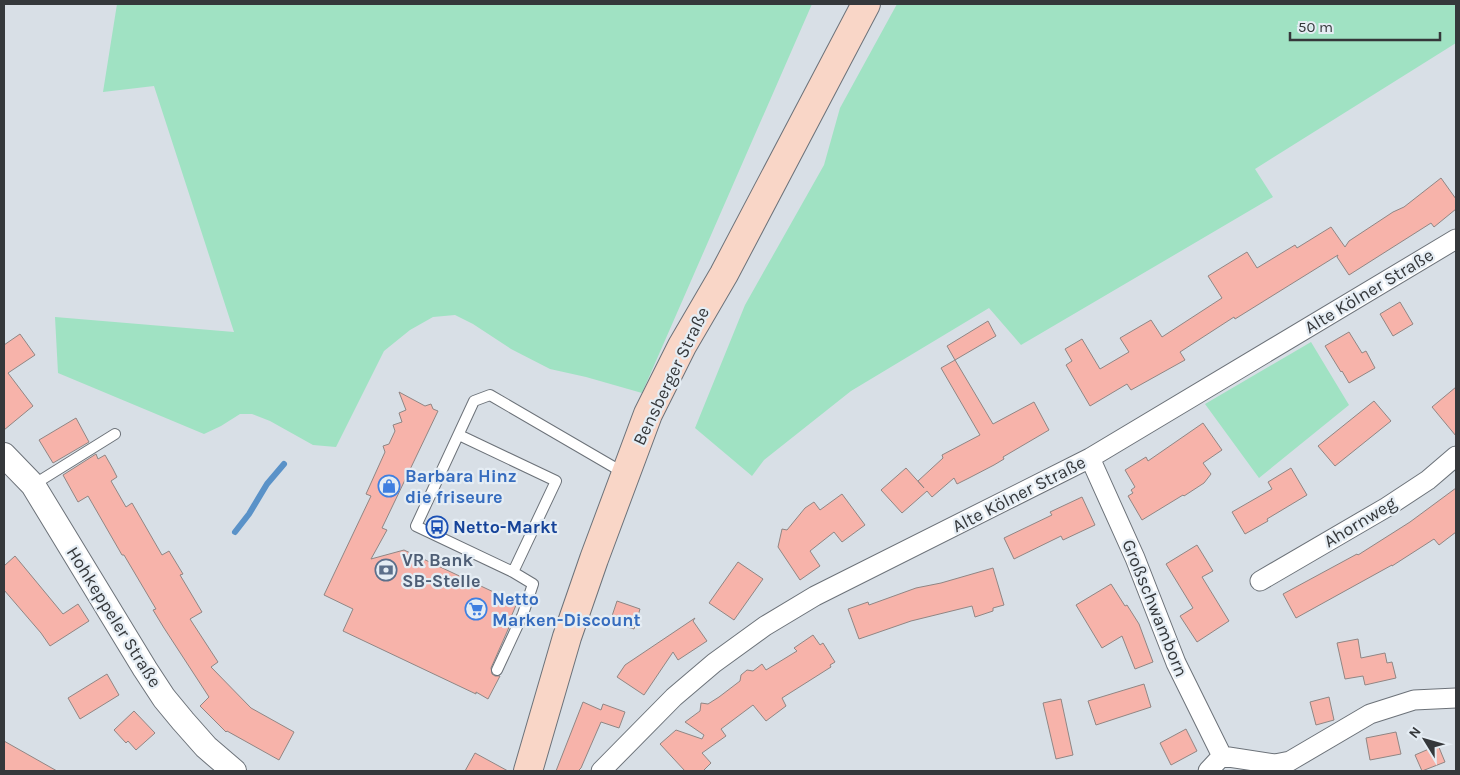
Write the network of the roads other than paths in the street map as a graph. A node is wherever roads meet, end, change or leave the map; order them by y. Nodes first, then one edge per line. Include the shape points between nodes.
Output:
1 (866, 4) edge
2 (1456, 239) edge
3 (116, 434) dead end
4 (459, 435) junction
5 (4, 455) edge
6 (1456, 456) edge
7 (1090, 458) junction
8 (625, 473) junction
9 (33, 485) junction
10 (513, 572) junction
11 (1260, 581) dead end
12 (497, 670) dead end
13 (1456, 698) edge
14 (1222, 756) junction
15 (1244, 766) edge
16 (234, 771) edge
17 (528, 771) edge
18 (600, 771) edge
19 (1208, 771) edge

1 - 8 main road, Bensberger Straße via 724,274 682,346 648,414
2 - 7 street, Alte Kölner Straße
3 - 9 lane
4 - 8 lane via 474,401 490,395
4 - 10 lane via 556,482
4 - 10 lane via 416,526
5 - 9 street, Hohkeppeler Straße
6 - 11 street, Ahornweg via 1428,480 1387,507
7 - 14 street, Großschwamborn via 1135,558 1176,663
7 - 18 street, Alte Kölner Straße via 816,596 765,626 674,697
8 - 17 main road, Bensberger Straße via 567,637
9 - 16 street, Hohkeppeler Straße via 164,698 206,747
10 - 12 lane via 532,584 523,614
13 - 15 street via 1414,700 1370,714 1290,761
14 - 15 street
14 - 19 street

